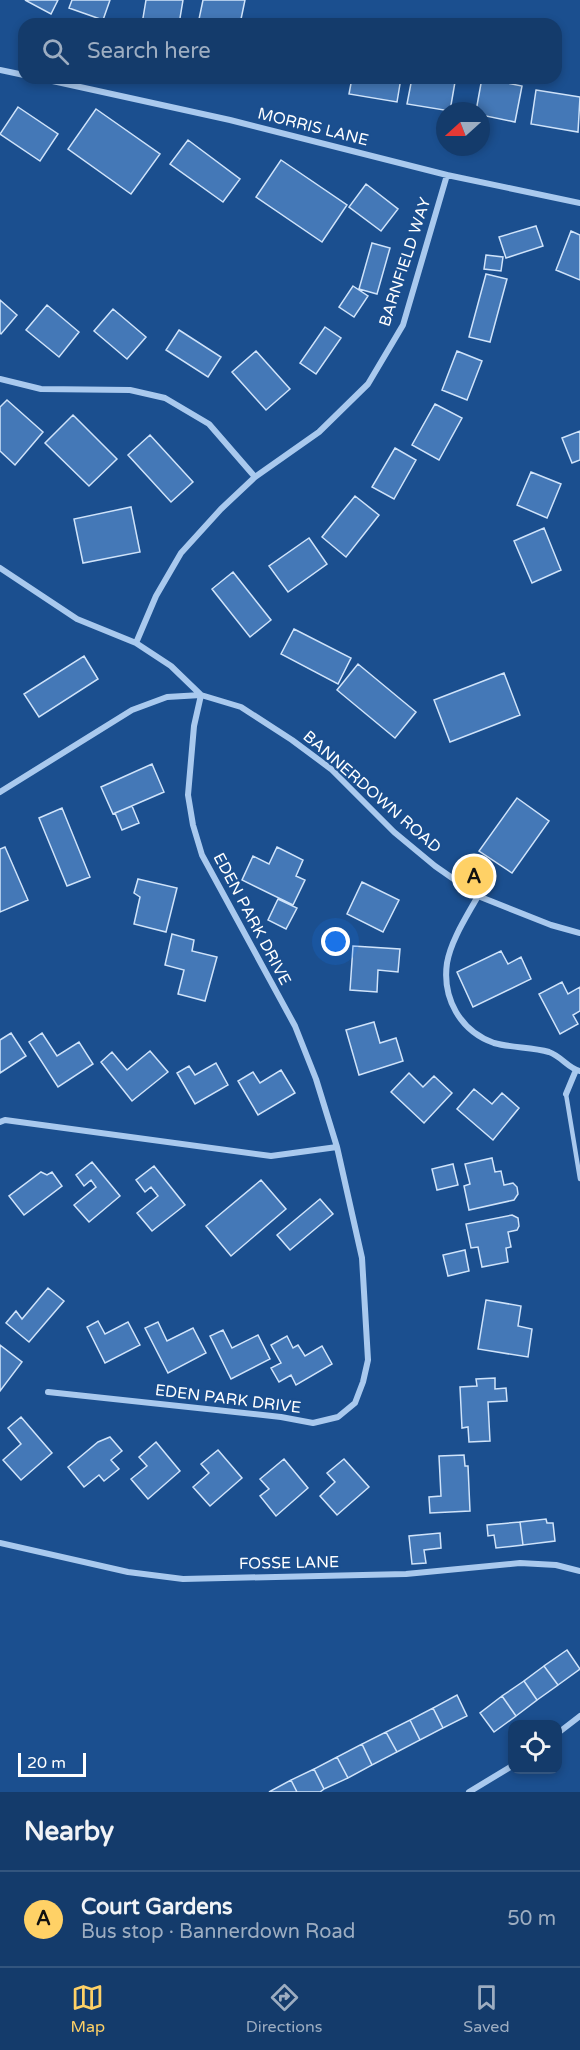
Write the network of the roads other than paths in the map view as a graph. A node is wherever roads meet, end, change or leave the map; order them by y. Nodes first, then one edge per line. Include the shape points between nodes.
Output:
1 (0, 70) edge
2 (18, 74) edge
3 (66, 84) edge
4 (447, 176) junction
5 (580, 203) edge
6 (0, 378) edge
7 (255, 477) junction
8 (0, 568) edge
9 (136, 643) junction
10 (201, 695) junction
11 (2, 789) edge
12 (478, 896) junction
13 (580, 933) edge
14 (578, 1071) edge
15 (566, 1094) joint
16 (3, 1121) edge
17 (337, 1147) junction
18 (580, 1179) edge
19 (48, 1392) dead end
20 (0, 1543) edge
21 (580, 1571) edge
22 (580, 1716) edge
23 (562, 1729) edge
24 (508, 1769) edge
25 (469, 1792) edge

1 - 2 street
3 - 4 street, MORRIS LANE via 230,120
4 - 5 street, MORRIS LANE
4 - 7 street, BARNFIELD WAY via 403,325 368,384 319,432
6 - 7 street via 41,389 130,390 165,398 209,424
7 - 9 street, BARNFIELD WAY via 181,553 156,596
8 - 9 street, BANNERDOWN ROAD via 77,619
9 - 10 street, BANNERDOWN ROAD via 171,666
10 - 11 street via 167,697 132,710
10 - 12 street, BANNERDOWN ROAD via 241,706 292,740 331,769 394,832
10 - 17 street, EDEN PARK DRIVE via 188,795 202,855 295,1026
12 - 13 street, BANNERDOWN ROAD
12 - 14 street via 447,961 447,986 455,1012 475,1034 495,1043 550,1052
14 - 15 street
15 - 18 lane
16 - 17 street via 271,1156
17 - 19 street, EDEN PARK DRIVE via 362,1258 368,1360 355,1403 338,1417 313,1423
20 - 21 street, FOSSE LANE via 128,1572 183,1579 406,1574 520,1563
22 - 23 street
24 - 25 street

